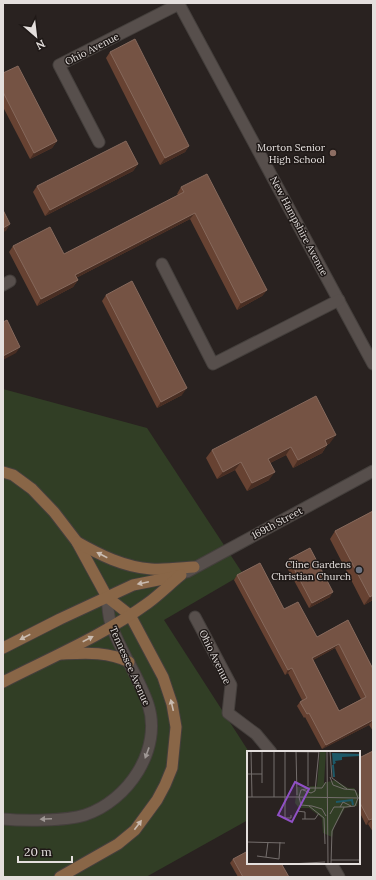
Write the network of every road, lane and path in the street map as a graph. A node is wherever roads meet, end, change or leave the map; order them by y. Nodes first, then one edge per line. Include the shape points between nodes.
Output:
1 (179, 4) edge
2 (99, 142) dead end
3 (162, 264) dead end
4 (339, 300) junction
5 (373, 364) edge
6 (373, 471) edge
7 (3, 472) edge
8 (77, 542) junction
9 (194, 567) junction
10 (181, 575) junction
11 (107, 597) junction
12 (130, 615) junction
13 (195, 617) dead end
14 (111, 626) junction
15 (3, 648) edge
16 (57, 655) junction
17 (129, 662) junction
18 (3, 682) edge
19 (270, 751) edge
20 (3, 819) edge
21 (332, 864) edge
22 (60, 877) edge
23 (339, 877) edge

1 - 2 street, Ohio Avenue via 59,65
1 - 4 street, New Hampshire Avenue
3 - 4 street via 213,364
4 - 5 street, New Hampshire Avenue
6 - 9 street, 169th Street
7 - 8 main road via 14,475 32,489
9 -> 8 main road via 151,569 131,565 114,561
8 - 11 main road
9 - 10 street, 169th Street
10 -> 11 main road, 169th Street via 133,585
10 - 12 main road, 169th Street
11 - 12 main road
11 - 14 street, Tennessee Avenue
11 -> 15 main road, 169th Street
12 - 14 main road, 169th Street
22 -> 12 main road, Tennessee Avenue via 118,844 135,830 157,800 172,768 176,727 172,704 163,677
13 - 19 street, Ohio Avenue via 231,685 228,713 256,734
16 -> 14 main road, 169th Street
14 - 17 street, Tennessee Avenue
16 - 17 main road via 107,654
16 - 18 main road, 169th Street
17 -> 20 street, Tennessee Avenue via 149,706 152,728 150,746 144,762 125,789 104,806 85,815
21 - 23 street

